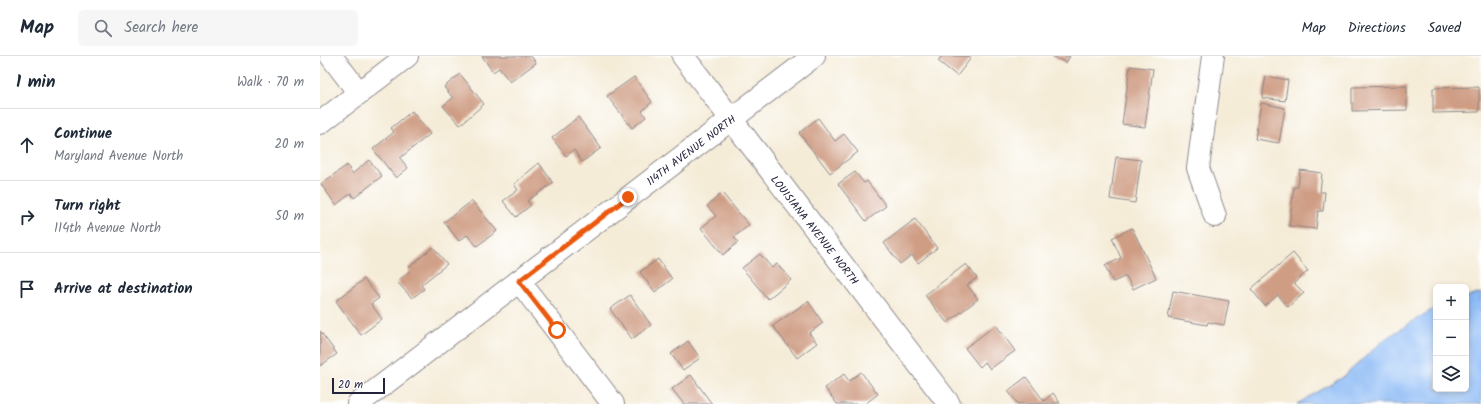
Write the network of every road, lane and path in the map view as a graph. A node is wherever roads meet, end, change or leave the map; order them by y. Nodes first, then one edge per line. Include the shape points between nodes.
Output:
1 (331, 56) edge
2 (407, 56) edge
3 (683, 56) edge
4 (814, 56) edge
5 (1213, 56) edge
6 (359, 93) junction
7 (730, 120) junction
8 (320, 123) edge
9 (1215, 216) dead end
10 (519, 281) junction
11 (358, 404) edge
12 (614, 404) edge
13 (949, 404) edge

1 - 6 street
2 - 6 street
3 - 7 street, LOUISIANA AVENUE NORTH
4 - 7 street, 114TH AVENUE NORTH
5 - 9 street via 1198,168
6 - 8 street
7 - 10 street, 114TH AVENUE NORTH
7 - 13 street, LOUISIANA AVENUE NORTH
10 - 11 street, 114TH AVENUE NORTH
10 - 12 street

